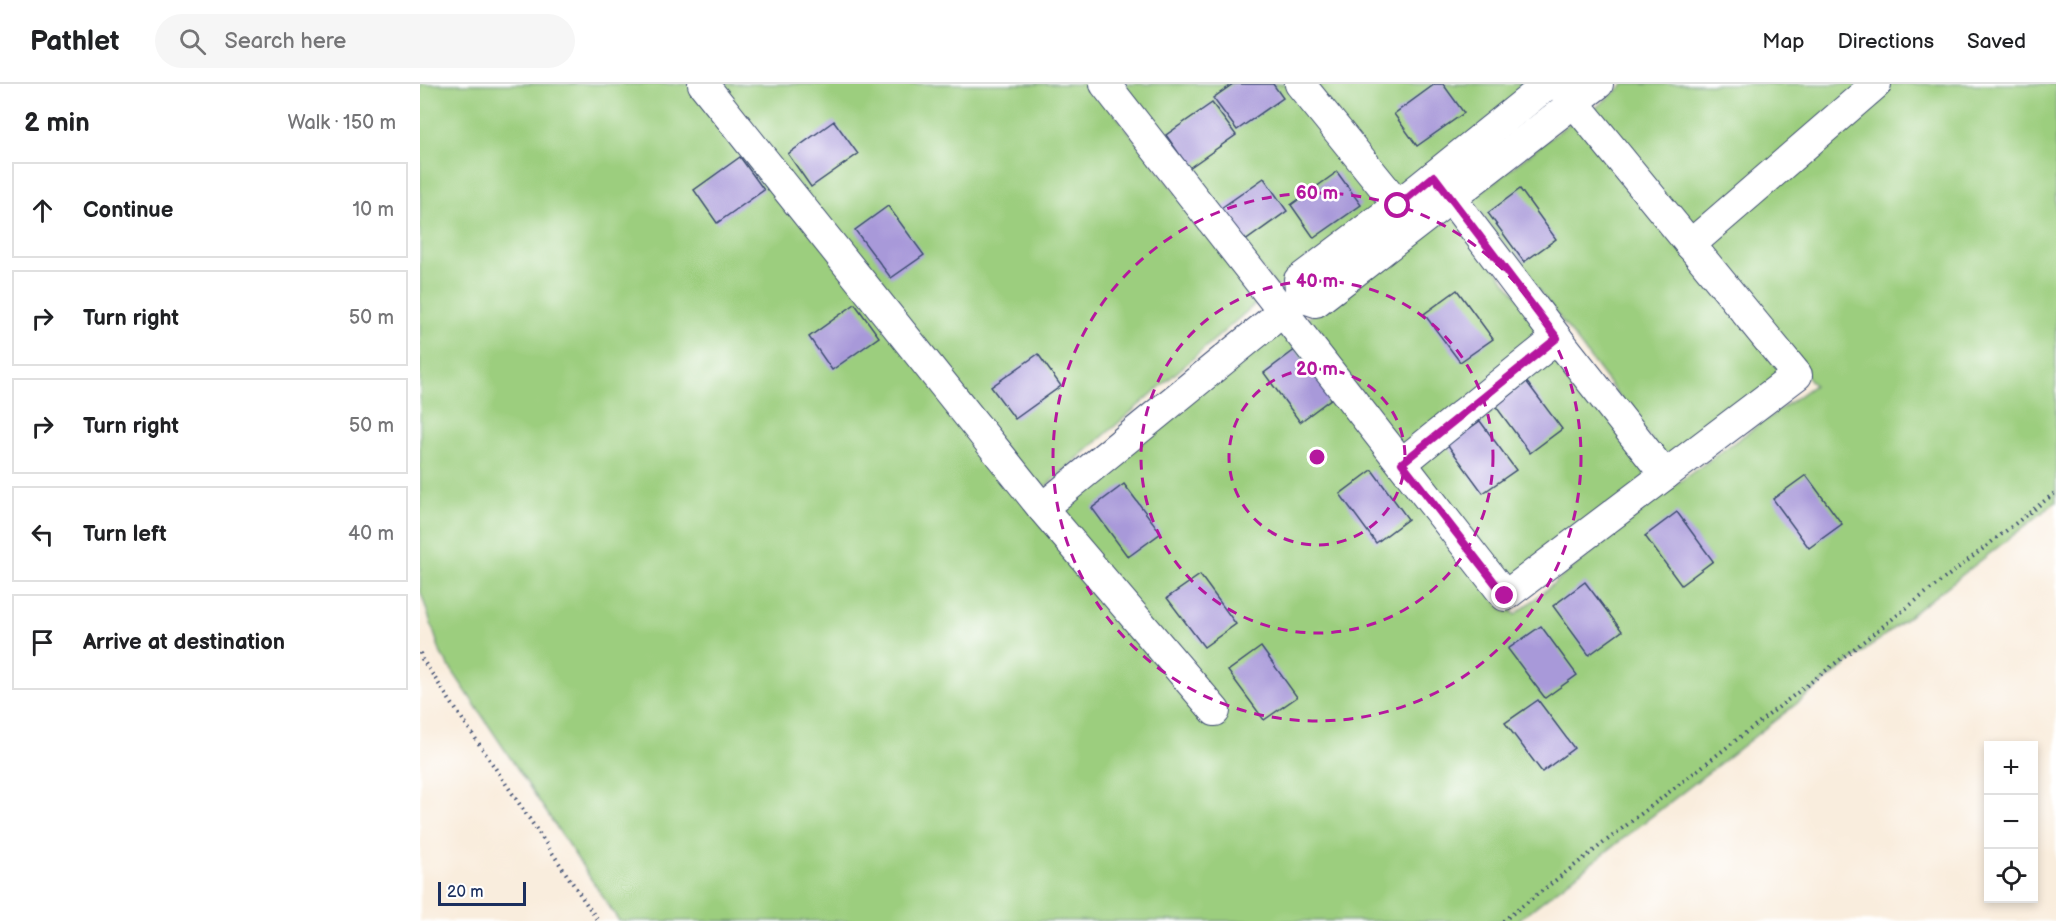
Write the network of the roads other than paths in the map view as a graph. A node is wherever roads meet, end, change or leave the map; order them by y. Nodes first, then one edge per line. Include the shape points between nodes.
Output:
1 (703, 84) edge
2 (1105, 84) edge
3 (1300, 84) edge
4 (1548, 84) edge
5 (1598, 84) edge
6 (1876, 84) edge
7 (1566, 93) edge
8 (1442, 187) junction
9 (1398, 206) junction
10 (1690, 245) junction
11 (1292, 305) junction
12 (1557, 338) junction
13 (1402, 463) junction
14 (1665, 475) junction
15 (1042, 508) junction
16 (1215, 711) dead end

1 - 15 street
2 - 11 street
3 - 9 street
4 - 8 street
5 - 7 street
6 - 10 street
7 - 8 street
7 - 10 street
8 - 9 street
8 - 11 street via 1316,302
8 - 12 street
9 - 11 street via 1299,280
10 - 14 street via 1797,375
11 - 13 street
11 - 15 street
12 - 13 street
12 - 14 street
13 - 14 street via 1505,596
15 - 16 street

